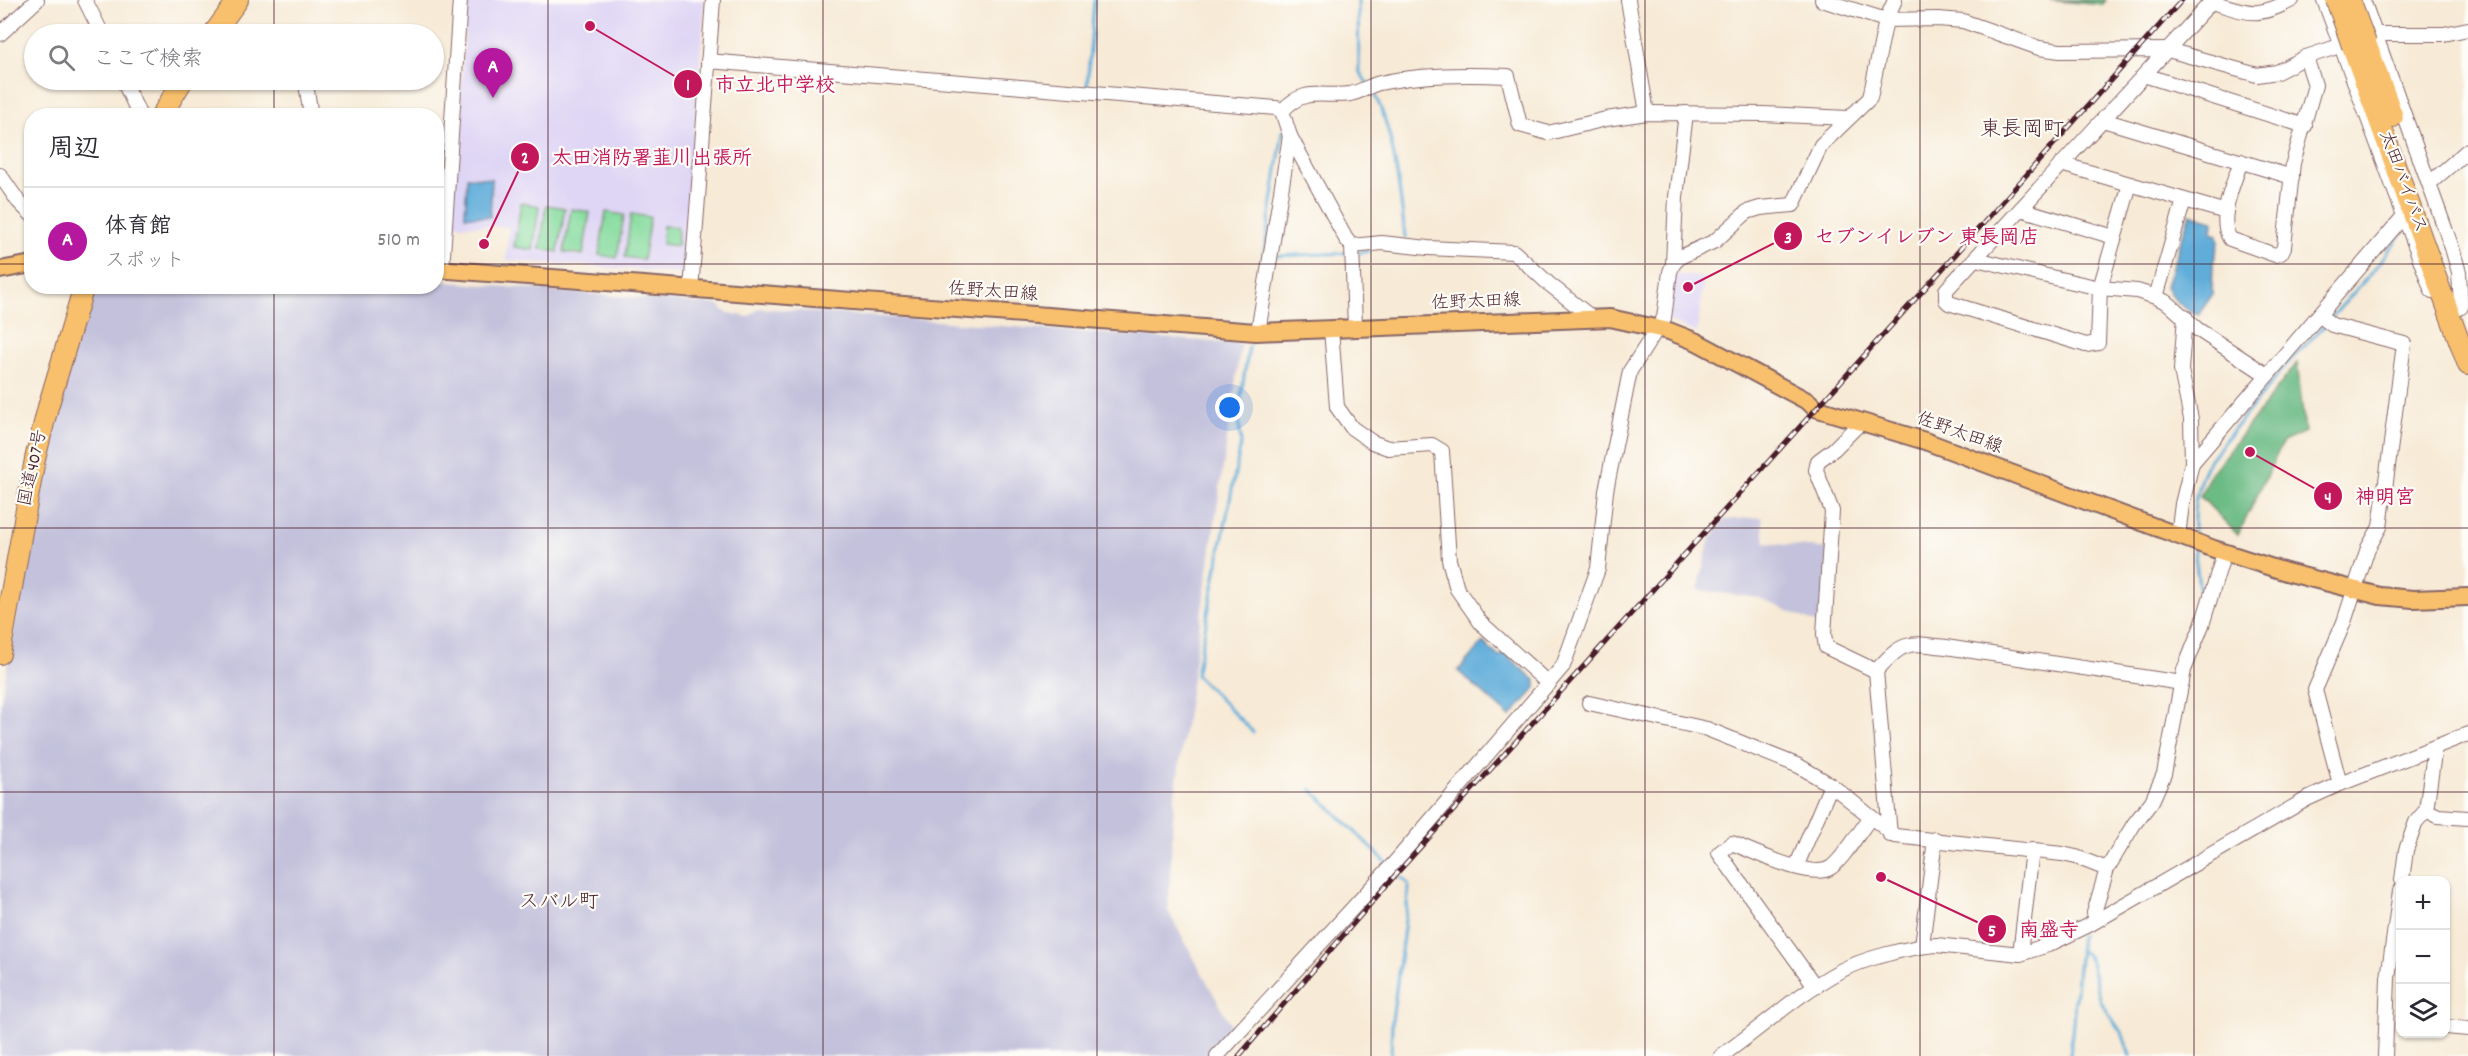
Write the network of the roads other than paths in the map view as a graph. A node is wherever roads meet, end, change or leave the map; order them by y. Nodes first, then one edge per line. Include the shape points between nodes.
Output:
1 (38, 0) edge
2 (85, 0) edge
3 (238, 0) edge
4 (460, 0) edge
5 (713, 0) edge
6 (1628, 0) edge
7 (1822, 0) edge
8 (1895, 0) edge
9 (2292, 0) edge
10 (2324, 0) edge
11 (2336, 0) edge
12 (2350, 0) edge
13 (2363, 0) edge
14 (2213, 1) edge
15 (1886, 20) junction
16 (97, 24) edge
17 (220, 24) edge
18 (2468, 29) edge
19 (0, 34) edge
20 (2358, 42) junction
21 (2168, 50) junction
22 (2306, 57) junction
23 (708, 61) junction
24 (2144, 75) junction
25 (128, 90) edge
26 (177, 90) edge
27 (307, 90) edge
28 (136, 108) edge
29 (166, 108) edge
30 (310, 108) edge
31 (1282, 111) junction
32 (1647, 113) junction
33 (1686, 113) junction
34 (1848, 118) junction
35 (2103, 120) junction
36 (2305, 126) junction
37 (1290, 135) junction
38 (2468, 150) edge
39 (2241, 161) junction
40 (2061, 164) junction
41 (0, 175) edge
42 (2292, 177) junction
43 (2430, 183) junction
44 (2130, 184) junction
45 (2184, 200) junction
46 (444, 205) edge
47 (24, 207) edge
48 (2020, 209) junction
49 (2226, 212) junction
50 (2403, 217) junction
51 (2114, 237) junction
52 (1353, 250) junction
53 (1976, 259) junction
54 (1673, 264) junction
55 (24, 266) edge
56 (444, 269) edge
57 (0, 270) edge
58 (2100, 288) junction
59 (691, 290) junction
60 (82, 294) edge
61 (2156, 297) junction
62 (2455, 309) junction
63 (2319, 315) junction
64 (2185, 316) junction
65 (1591, 317) junction
66 (2468, 326) edge
67 (1355, 327) junction
68 (1331, 328) junction
69 (1659, 328) junction
70 (1258, 332) junction
71 (2467, 358) edge
72 (2267, 375) junction
73 (1861, 422) junction
74 (2192, 463) junction
75 (2178, 536) junction
76 (2224, 553) junction
77 (2354, 590) junction
78 (2468, 597) edge
79 (0, 654) edge
80 (1876, 670) junction
81 (2182, 683) junction
82 (1549, 684) junction
83 (1588, 703) dead end
84 (2468, 734) edge
85 (2434, 747) junction
86 (2340, 784) junction
87 (1831, 785) junction
88 (2426, 810) junction
89 (1870, 817) junction
90 (2468, 818) edge
91 (1890, 835) junction
92 (1935, 839) junction
93 (2032, 850) junction
94 (1796, 867) junction
95 (2107, 869) junction
96 (2403, 876) edge
97 (2096, 920) junction
98 (2396, 920) edge
99 (1922, 946) junction
100 (2020, 954) junction
101 (1815, 986) junction
102 (2394, 1024) edge
103 (2450, 1027) edge
104 (2468, 1029) edge
105 (1217, 1056) edge
106 (1721, 1056) edge
107 (2385, 1056) edge

1 - 19 street
2 - 16 street
3 - 17 highway
4 - 46 street
5 - 23 street
6 - 32 street
7 - 15 street
8 - 15 street
9 - 14 street via 2268,12 2250,13
10 - 20 street
11 - 20 highway, 太田バイパス, bridge
12 - 20 highway, 太田バイパス, bridge
13 - 20 street
14 - 21 street
15 - 21 street via 1963,21 2039,48 2060,51
15 - 34 street via 1870,98
18 - 20 street
20 - 22 street
20 - 43 street
20 - 50 street
20 - 62 highway, 太田バイパス
21 - 22 street via 2257,75 2277,72
21 - 24 street
22 - 36 street via 2315,85
23 - 31 street
23 - 59 street
24 - 35 street
24 - 36 street
25 - 28 street
26 - 29 highway
27 - 30 street
31 - 32 street via 1292,101 1320,93 1348,94 1379,83 1508,76 1520,124 1548,133
31 - 37 street
32 - 33 street
33 - 34 street
33 - 54 street
34 - 54 street via 1821,145 1793,205 1747,212 1715,241
35 - 39 street
35 - 40 street
36 - 42 street
37 - 52 street
37 - 70 street
38 - 43 street
39 - 42 street
39 - 49 street
40 - 44 street
40 - 48 street
41 - 47 street
42 - 49 street via 2281,253 2275,255 2230,239
43 - 62 street via 2459,272
44 - 45 street
44 - 51 street
45 - 49 street
45 - 61 street
48 - 51 street
48 - 53 street
50 - 62 street via 2437,301
50 - 63 street
51 - 58 street
52 - 65 street via 1382,243 1514,252
52 - 67 street
53 - 58 street
53 - 58 street via 1946,290 1944,295 1949,303 2086,345 2098,343
54 - 69 street
55 - 57 main road
56 - 59 main road, 佐野太田線
58 - 61 street
59 - 70 main road, 佐野太田線
60 - 79 highway, 国道407号 via 35,459
61 - 64 street
62 - 66 highway, 太田バイパス
62 - 71 highway, 太田バイパス
63 - 72 street
63 - 77 street via 2332,325 2404,344 2380,527 2368,548
64 - 72 street via 2197,329
64 - 74 street via 2181,370 2191,418
65 - 67 main road, 佐野太田線
65 - 69 main road, 佐野太田線
67 - 68 main road, 佐野太田線
68 - 70 main road, 佐野太田線
68 - 82 street via 1335,395 1344,420 1364,437 1388,448 1432,445 1442,451 1449,560 1457,589 1481,623
69 - 73 main road, 佐野太田線 via 1697,342 1815,408
69 - 82 street via 1630,370 1606,491 1598,569 1563,666
72 - 74 street
73 - 75 main road, 佐野太田線 via 1925,441
73 - 80 street via 1818,461 1816,470 1832,510 1824,634 1826,647
74 - 75 street
75 - 76 main road, 佐野太田線
76 - 77 main road, 佐野太田線
76 - 81 street
77 - 78 main road, 佐野太田線 via 2413,599
77 - 86 street via 2315,690
80 - 81 street via 1895,650 1913,643
80 - 91 street
81 - 95 street via 2160,785
82 - 105 street via 1396,861
83 - 87 street via 1707,729 1799,766
84 - 85 street
85 - 86 street
85 - 88 street
86 - 97 street
87 - 89 street
87 - 94 street
88 - 90 street via 2438,816
88 - 96 street via 2416,822 2406,850
89 - 91 street
89 - 94 street via 1829,870 1817,872
91 - 92 street
92 - 93 street
92 - 99 street
93 - 95 street via 2076,857
93 - 100 street
94 - 101 street via 1732,843 1719,853
95 - 97 street via 2094,913
97 - 100 street via 2065,938
98 - 102 street via 2388,978
99 - 100 street
99 - 101 street via 1846,968
101 - 106 street
102 - 107 street
103 - 104 street

